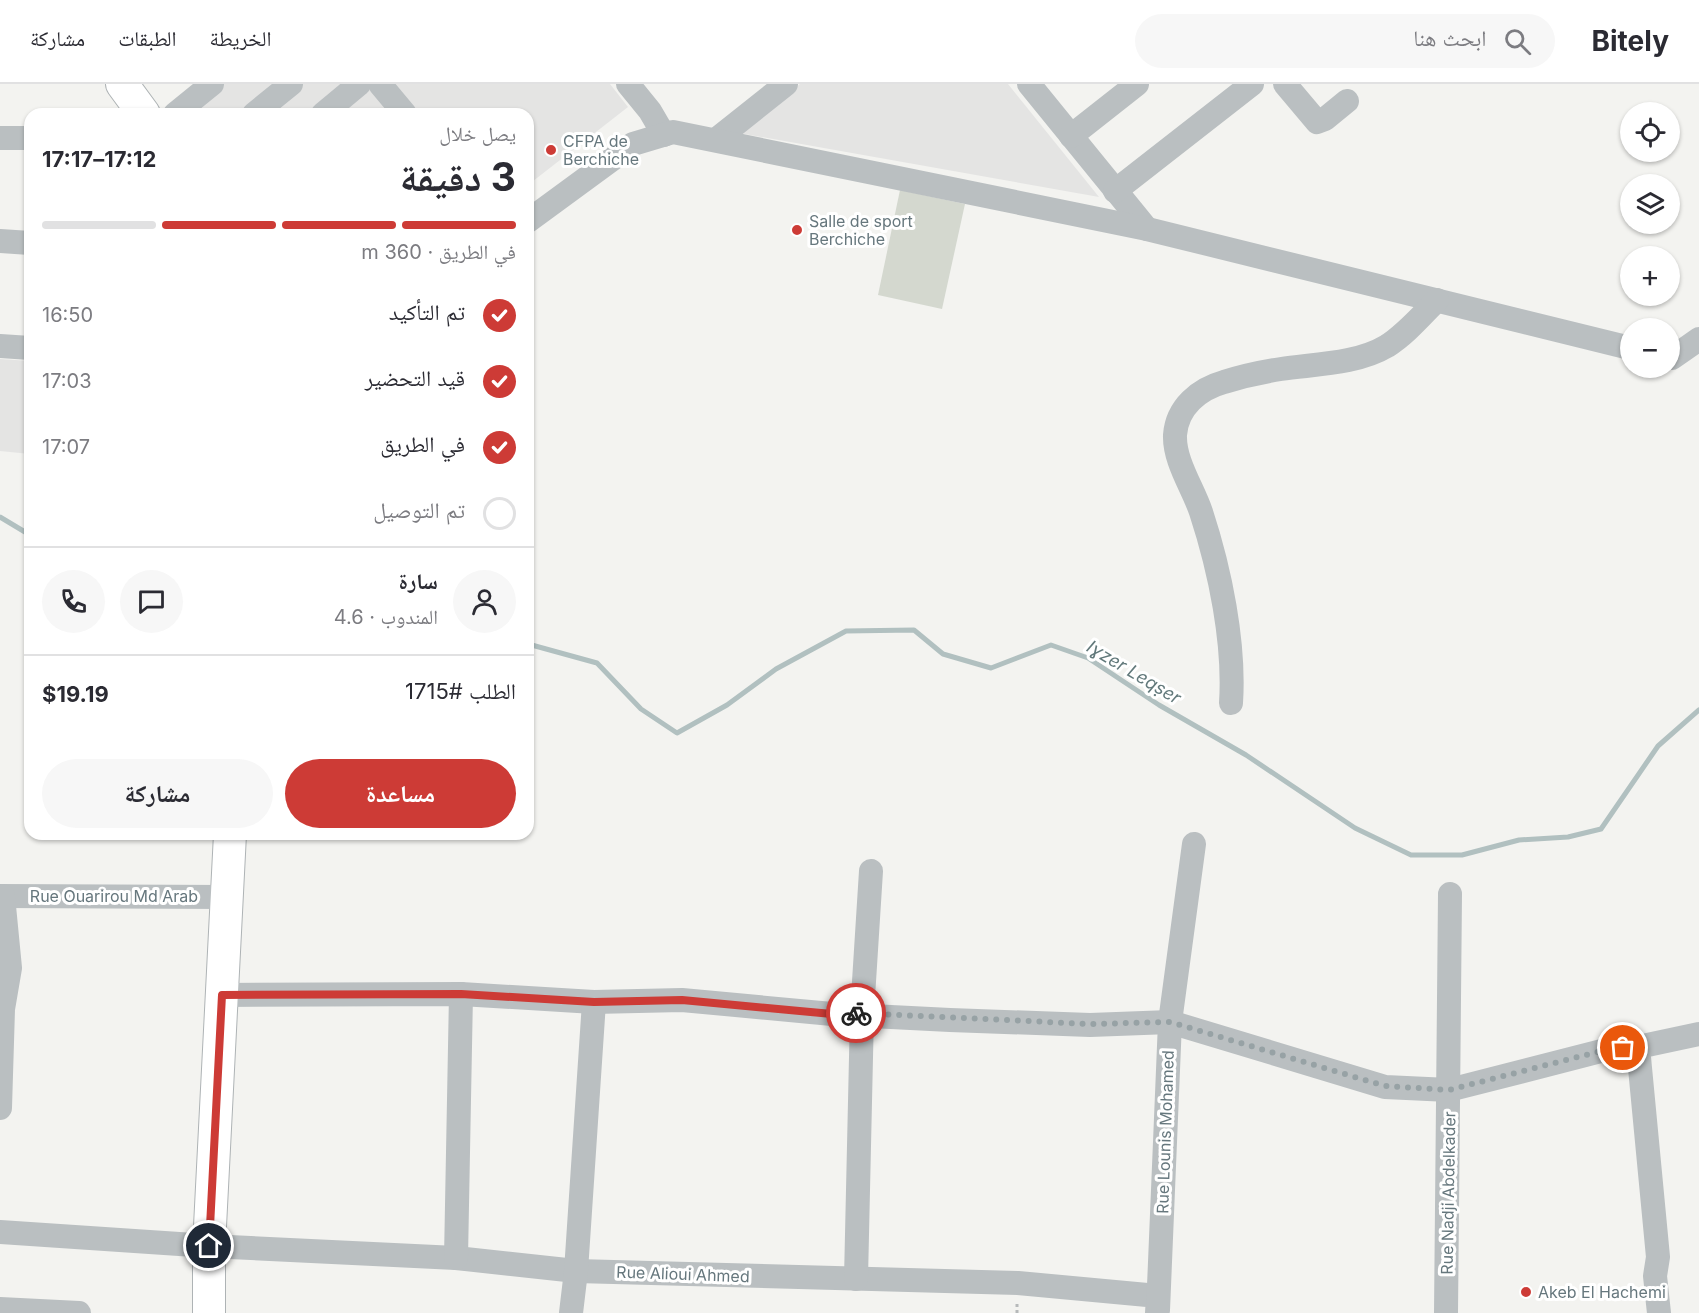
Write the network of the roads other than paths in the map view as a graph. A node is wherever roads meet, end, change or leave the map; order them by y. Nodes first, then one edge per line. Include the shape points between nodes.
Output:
1 (98, 84) edge
2 (122, 84) edge
3 (212, 84) edge
4 (291, 84) edge
5 (359, 84) edge
6 (380, 84) edge
7 (628, 84) edge
8 (786, 84) edge
9 (1029, 84) edge
10 (1137, 84) edge
11 (1252, 84) edge
12 (1285, 84) edge
13 (1347, 101) dead end
14 (116, 108) edge
15 (140, 108) edge
16 (182, 108) edge
17 (261, 108) edge
18 (330, 108) edge
19 (400, 108) edge
20 (664, 135) junction
21 (1071, 136) junction
22 (0, 138) edge
23 (24, 138) edge
24 (717, 139) junction
25 (1115, 191) junction
26 (534, 217) edge
27 (1147, 229) junction
28 (0, 241) edge
29 (24, 243) edge
30 (1437, 300) junction
31 (1699, 339) edge
32 (0, 346) edge
33 (1620, 346) edge
34 (24, 348) edge
35 (1680, 352) edge
36 (1680, 360) edge
37 (1699, 363) edge
38 (1231, 703) dead end
39 (230, 840) edge
40 (1194, 844) dead end
41 (871, 871) dead end
42 (1450, 894) dead end
43 (1, 896) edge
44 (227, 897) junction
45 (461, 994) junction
46 (222, 995) junction
47 (594, 1002) junction
48 (862, 1013) junction
49 (1170, 1022) junction
50 (1699, 1034) edge
51 (1638, 1047) junction
52 (1449, 1090) junction
53 (0, 1108) edge
54 (0, 1232) edge
55 (209, 1246) junction
56 (456, 1258) junction
57 (576, 1271) junction
58 (856, 1279) junction
59 (1158, 1307) edge
60 (0, 1309) edge
61 (79, 1313) edge
62 (209, 1313) edge
63 (571, 1313) edge
64 (1446, 1313) edge
65 (1659, 1313) edge

1 - 14 main road
2 - 15 main road
3 - 16 street
4 - 17 street
5 - 18 street
6 - 19 street
7 - 20 street
8 - 24 street
9 - 21 street
10 - 21 street
11 - 25 street
12 - 13 street via 1317,122
20 - 24 street via 673,132
20 - 26 street via 633,144
21 - 25 street
22 - 23 street
24 - 27 street
25 - 27 street
27 - 30 street
28 - 29 street
30 - 33 street
30 - 38 street via 1406,331 1364,356 1250,374 1215,384 1188,403 1179,417 1177,451 1206,528 1232,651
31 - 35 street
32 - 34 street
36 - 37 street
39 - 44 main road
40 - 49 street, Rue Lounis Mohamed
41 - 48 street
42 - 52 street, Rue Nadji Abdelkader
43 - 44 street, Rue Ouarirou Md Arab
43 - 53 street via 10,968 3,1009
44 - 46 main road
45 - 46 street
45 - 47 street
45 - 56 street
46 - 55 main road
47 - 48 street via 682,1000 832,1014
47 - 57 street
48 - 49 street via 1090,1024
48 - 58 street
49 - 52 street via 1385,1086
49 - 59 street, Rue Lounis Mohamed
50 - 51 street
51 - 52 street via 1609,1049
51 - 65 street via 1658,1257 1655,1276
52 - 64 street, Rue Nadji Abdelkader
54 - 55 street, Rue Alioui Ahmed
55 - 56 street, Rue Alioui Ahmed
55 - 62 main road
56 - 57 street, Rue Alioui Ahmed
57 - 58 street, Rue Alioui Ahmed
57 - 63 street
58 - 59 street, Rue Alioui Ahmed via 1018,1283
60 - 61 street

